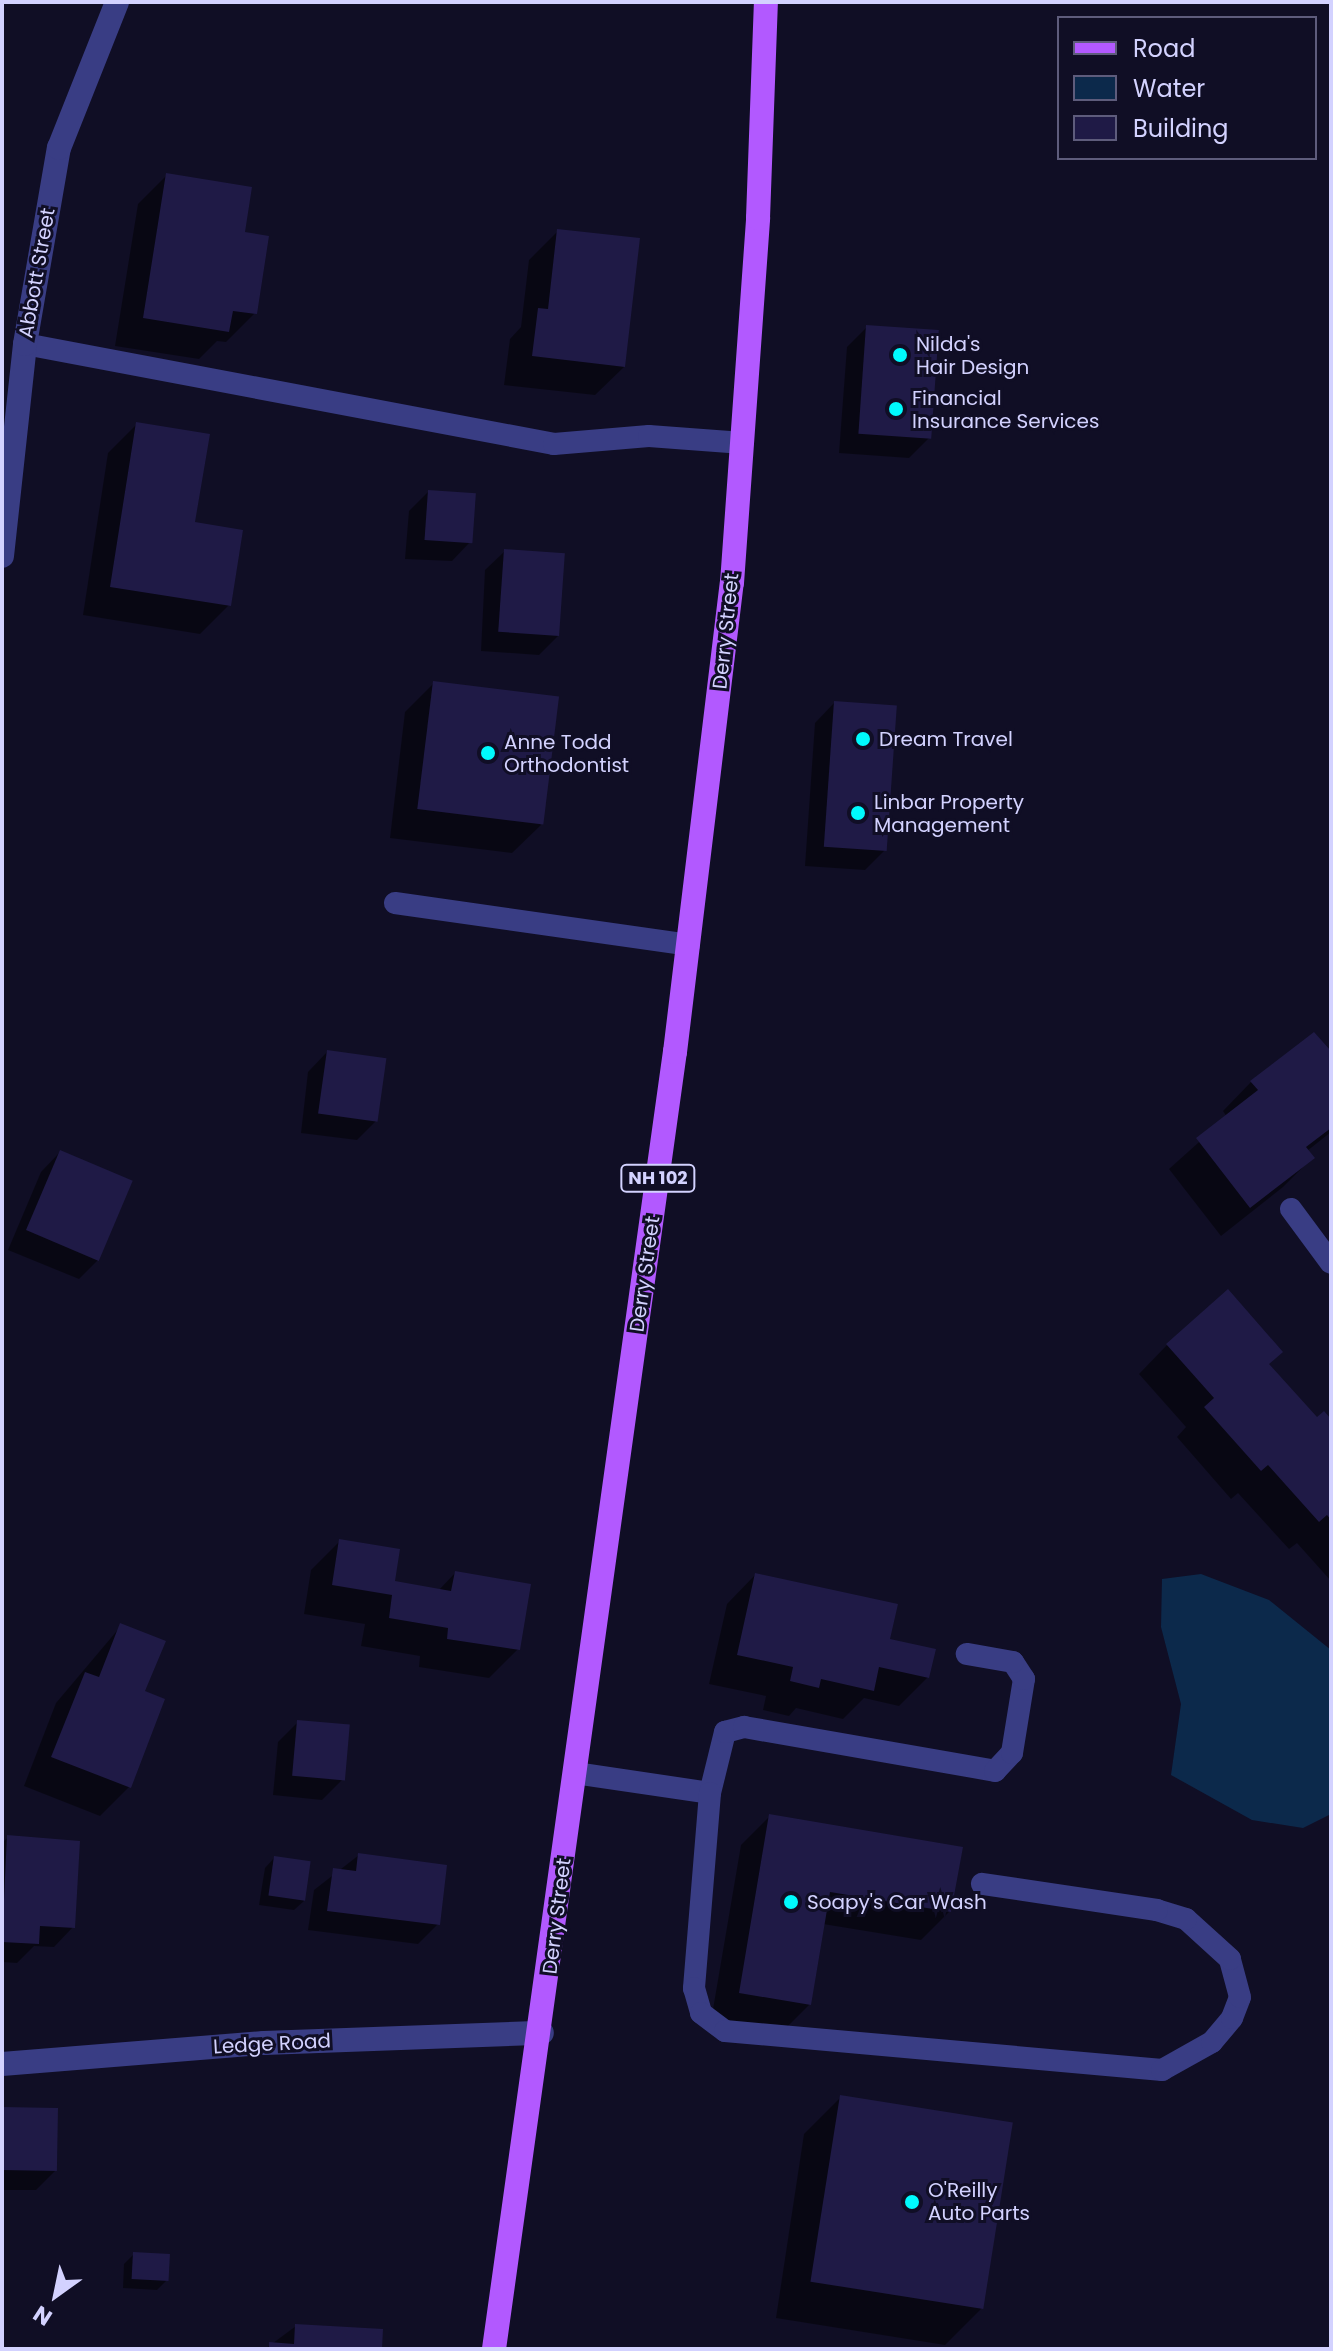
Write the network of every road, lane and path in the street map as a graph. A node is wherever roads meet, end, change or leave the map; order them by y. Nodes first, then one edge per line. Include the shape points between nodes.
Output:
1 (117, 2) edge
2 (766, 2) edge
3 (25, 344) junction
4 (743, 443) junction
5 (2, 556) edge
6 (395, 903) dead end
7 (689, 945) junction
8 (1291, 1209) dead end
9 (1331, 1263) edge
10 (967, 1654) dead end
11 (575, 1773) junction
12 (710, 1793) junction
13 (982, 1884) dead end
14 (542, 2033) junction
15 (2, 2064) edge
16 (494, 2349) edge

1 - 3 street, Abbott Street via 59,148
2 - 4 main road, Derry Street / NH 102
3 - 4 lane via 554,444 649,436
3 - 5 street, Abbott Street
4 - 7 main road, Derry Street / NH 102
6 - 7 lane
7 - 11 main road, Derry Street / NH 102
8 - 9 lane
10 - 12 lane via 1013,1662 1024,1679 1012,1753 1003,1768 995,1771 732,1728 721,1741
11 - 12 lane
11 - 14 main road, Derry Street / NH 102
12 - 13 lane via 694,1988 701,2013 725,2031 1162,2070 1212,2042 1232,2018 1240,1997 1230,1959 1186,1919
14 - 15 street, Ledge Road via 264,2043
14 - 16 main road, Derry Street / NH 102

